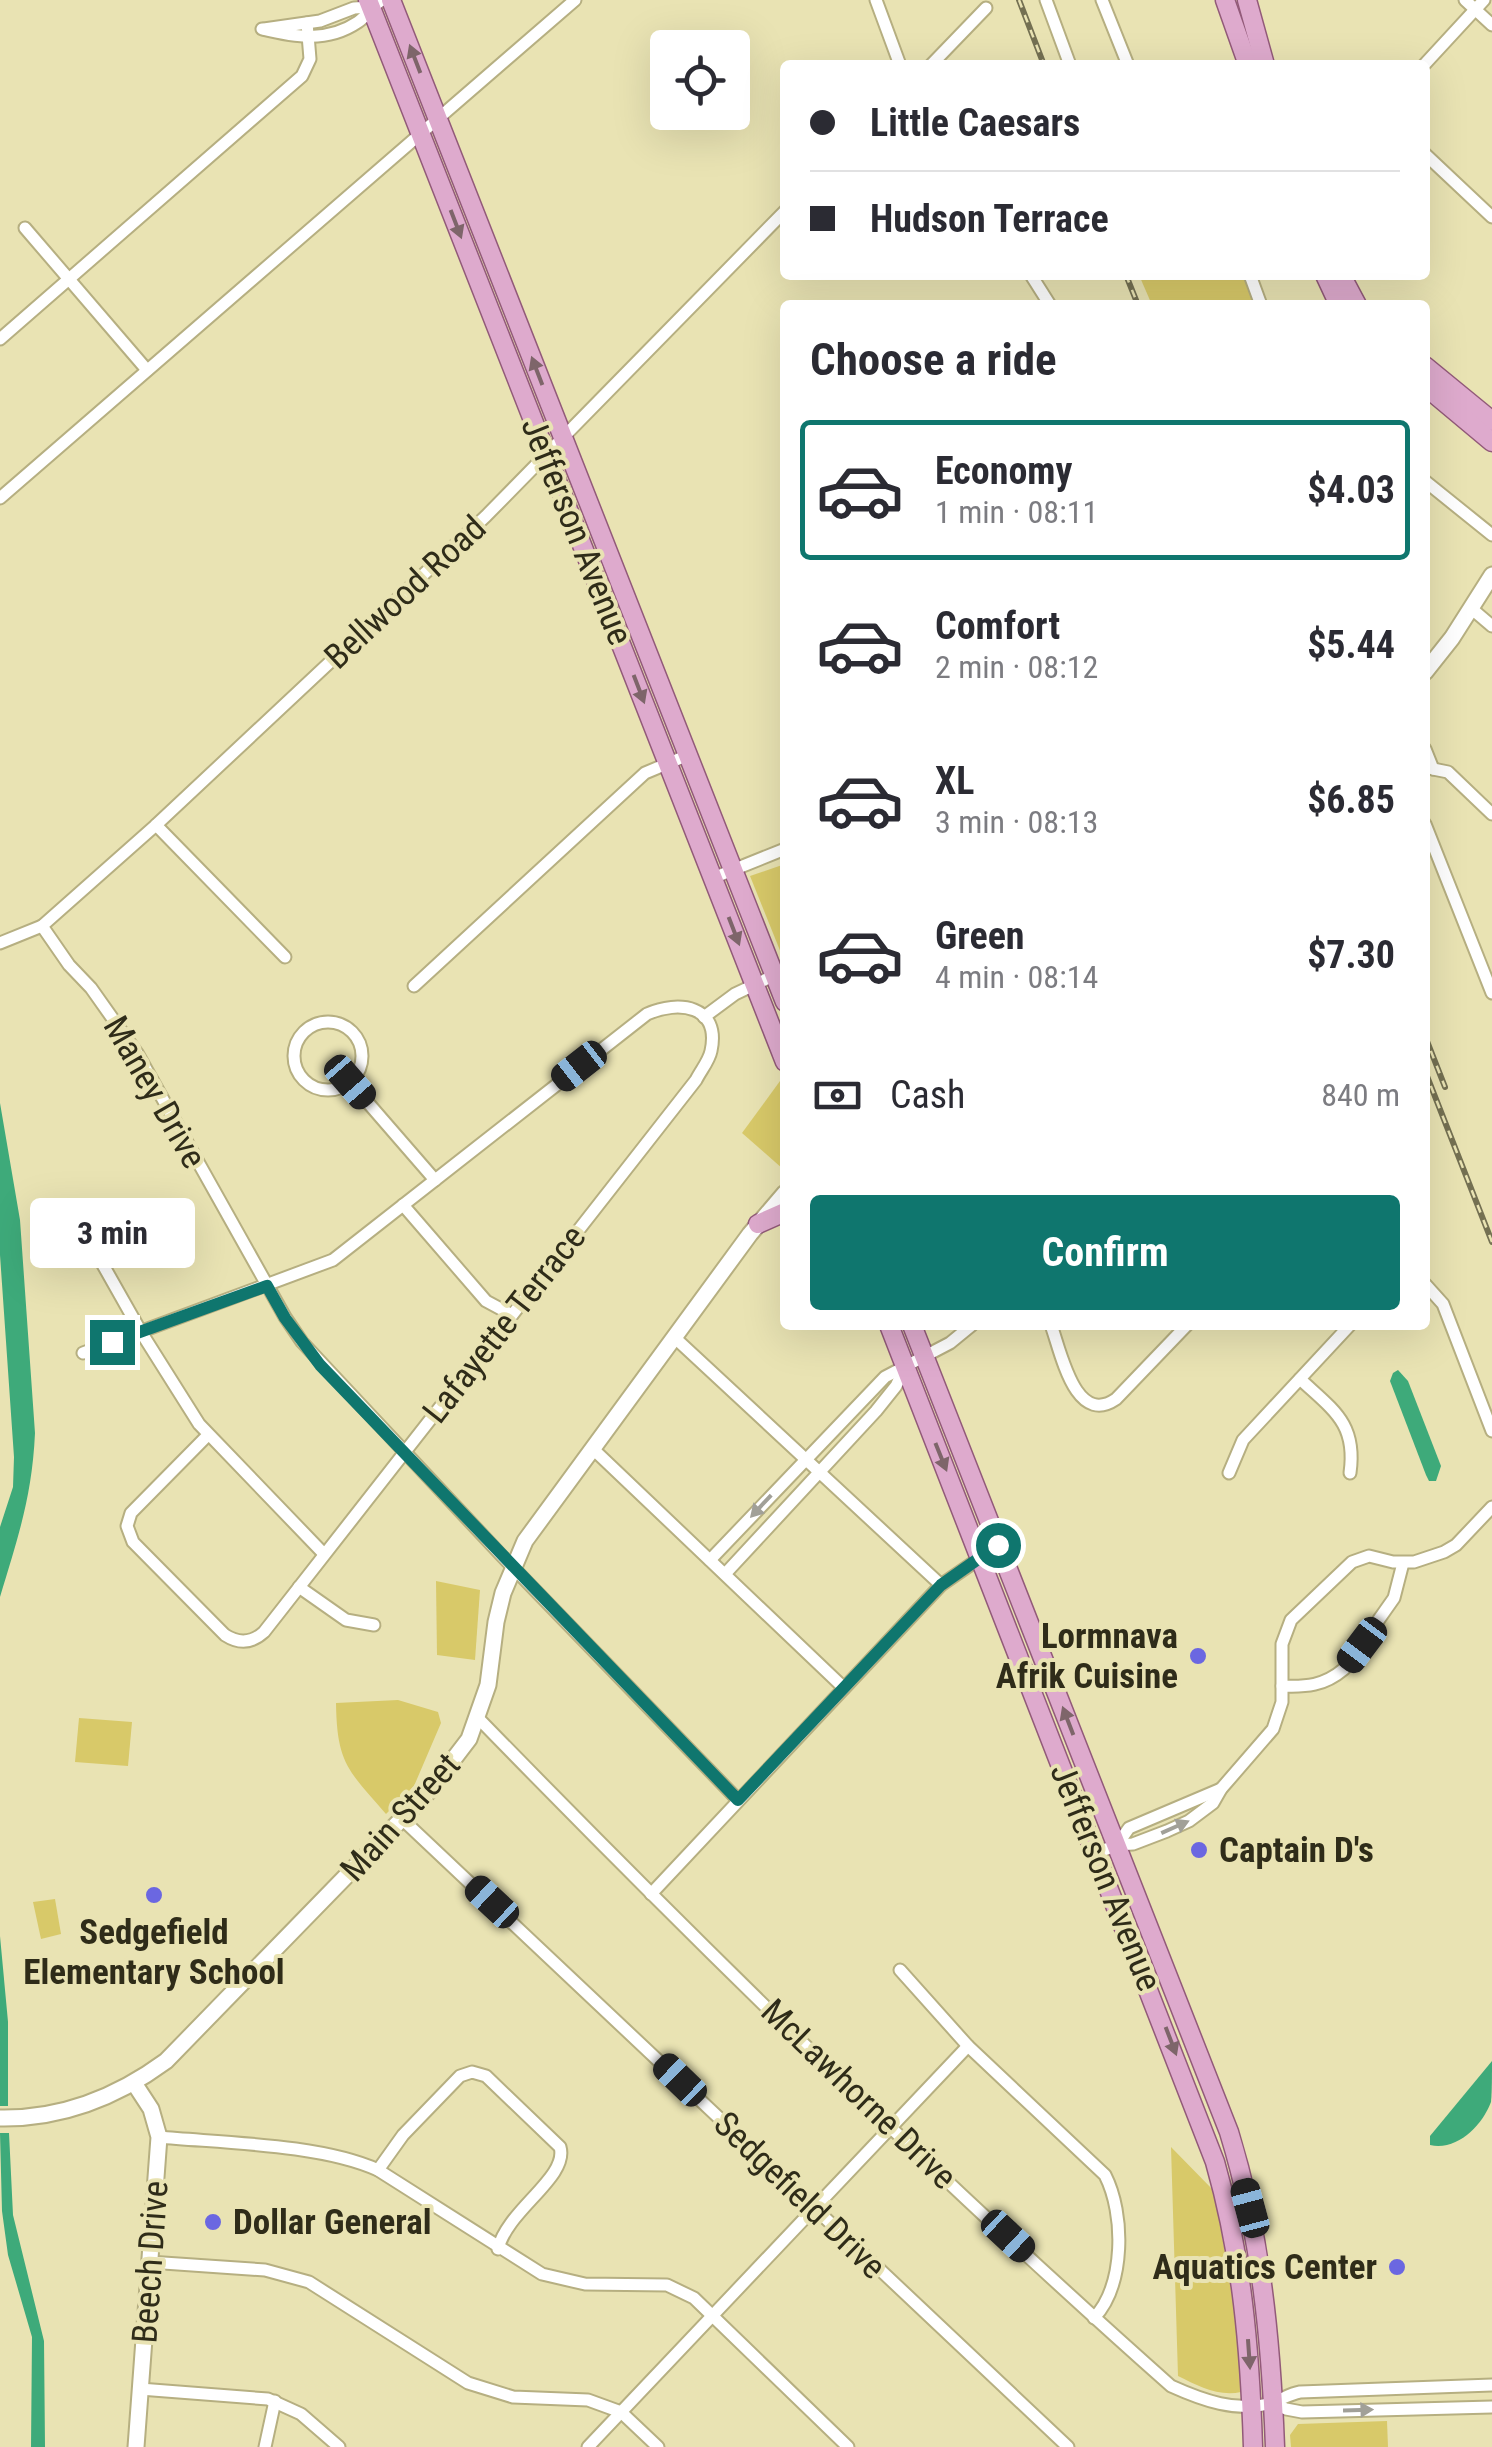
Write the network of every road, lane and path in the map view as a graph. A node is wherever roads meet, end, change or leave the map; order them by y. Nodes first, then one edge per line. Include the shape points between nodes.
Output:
1 (391, 0) edge
2 (575, 0) edge
3 (876, 0) edge
4 (1046, 0) edge
5 (1102, 0) edge
6 (1225, 0) edge
7 (1465, 0) edge
8 (374, 2) edge
9 (1251, 2) edge
10 (1480, 5) edge
11 (986, 8) dead end
12 (1232, 20) junction
13 (307, 23) junction
14 (1492, 25) edge
15 (308, 38) junction
16 (898, 60) edge
17 (936, 60) edge
18 (1068, 60) edge
19 (1126, 60) edge
20 (1246, 60) edge
21 (1264, 60) edge
22 (1429, 60) edge
23 (438, 118) junction
24 (420, 133) junction
25 (1430, 159) edge
26 (780, 216) edge
27 (1492, 217) edge
28 (25, 228) dead end
29 (70, 278) junction
30 (0, 339) edge
31 (147, 370) junction
32 (1430, 370) edge
33 (1430, 390) edge
34 (1492, 421) edge
35 (563, 438) junction
36 (1492, 442) edge
37 (547, 456) junction
38 (1430, 485) edge
39 (0, 498) edge
40 (1492, 535) edge
41 (1492, 575) edge
42 (1472, 609) junction
43 (1492, 626) edge
44 (1430, 665) edge
45 (688, 755) junction
46 (668, 762) junction
47 (1430, 772) edge
48 (1492, 814) edge
49 (156, 825) junction
50 (1430, 837) edge
51 (780, 851) edge
52 (733, 870) junction
53 (712, 878) junction
54 (42, 926) junction
55 (0, 943) edge
56 (286, 957) dead end
57 (774, 976) junction
58 (755, 984) junction
59 (414, 986) dead end
60 (780, 990) edge
61 (1492, 993) edge
62 (704, 1017) junction
63 (780, 1049) edge
64 (350, 1082) junction
65 (435, 1180) junction
66 (780, 1199) edge
67 (403, 1206) junction
68 (72, 1210) dead end
69 (780, 1214) edge
70 (758, 1224) junction
71 (267, 1286) junction
72 (1430, 1290) edge
73 (512, 1315) junction
74 (891, 1330) edge
75 (914, 1330) edge
76 (965, 1330) edge
77 (1053, 1330) edge
78 (1183, 1330) edge
79 (1345, 1330) edge
80 (141, 1332) junction
81 (674, 1337) junction
82 (83, 1353) dead end
83 (925, 1357) junction
84 (905, 1366) junction
85 (1300, 1379) junction
86 (840, 1424) junction
87 (1492, 1431) edge
88 (208, 1435) junction
89 (852, 1437) junction
90 (592, 1448) junction
91 (404, 1452) junction
92 (805, 1460) junction
93 (819, 1473) junction
94 (1229, 1473) dead end
95 (1350, 1473) dead end
96 (1492, 1507) edge
97 (998, 1545) junction
98 (324, 1554) junction
99 (980, 1556) junction
100 (710, 1560) junction
101 (1403, 1563) junction
102 (512, 1567) junction
103 (725, 1574) junction
104 (941, 1585) junction
105 (299, 1587) junction
106 (374, 1625) dead end
107 (1282, 1686) junction
108 (844, 1688) junction
109 (479, 1719) junction
110 (738, 1800) junction
111 (402, 1818) junction
112 (1117, 1845) junction
113 (1096, 1852) junction
114 (650, 1894) junction
115 (900, 1970) dead end
116 (968, 2046) junction
117 (134, 2082) junction
118 (5, 2118) edge
119 (891, 2126) junction
120 (158, 2137) junction
121 (378, 2170) junction
122 (814, 2208) junction
123 (498, 2249) junction
124 (149, 2262) junction
125 (712, 2315) junction
126 (1094, 2318) junction
127 (1492, 2385) edge
128 (140, 2389) junction
129 (275, 2401) junction
130 (1274, 2402) junction
131 (1252, 2406) junction
132 (1492, 2406) edge
133 (621, 2412) junction
134 (136, 2447) edge
135 (265, 2447) edge
136 (339, 2447) edge
137 (588, 2447) edge
138 (658, 2447) edge
139 (848, 2447) edge
140 (1068, 2447) edge
141 (1253, 2447) edge
142 (1275, 2447) edge

23 -> 1 main road, Jefferson Avenue
2 - 23 street
3 - 16 street
4 - 18 street
5 - 19 street
6 - 12 main road
7 - 10 street
8 - 13 street
8 - 15 street via 358,22
8 - 24 main road, Jefferson Avenue
9 - 12 street
9 - 21 main road
10 - 14 street
10 - 22 street
11 - 17 street
12 - 20 main road
13 - 15 street
13 - 15 street via 262,30
15 - 29 street via 302,76
23 - 24 street
35 -> 23 main road, Jefferson Avenue
24 - 31 street
24 -> 37 main road, Jefferson Avenue
25 - 27 street
26 - 35 street, Bellwood Road
28 - 29 street
29 - 30 street
29 - 31 street
31 - 39 street
32 - 34 main road
33 - 36 main road
35 - 37 street, Bellwood Road
35 - 45 main road, Jefferson Avenue
37 -> 46 main road, Jefferson Avenue
37 - 49 street, Bellwood Road
38 - 40 street
41 - 42 main road
42 - 43 street
42 - 44 main road
45 - 46 street
45 - 52 main road, Jefferson Avenue
46 - 53 main road, Jefferson Avenue
46 - 59 street via 646,772
47 - 48 street via 1448,772
49 - 54 street, Bellwood Road
49 - 56 street
50 - 61 street
51 - 52 street
52 - 53 street
52 - 57 main road, Jefferson Avenue
53 -> 58 main road, Jefferson Avenue
54 - 55 street, Bellwood Road
54 - 71 street, Maney Drive via 136,1052
57 - 58 street
57 - 60 main road, Jefferson Avenue
58 - 62 street
58 - 63 main road, Jefferson Avenue
62 - 65 street via 681,1005 647,1014
62 - 73 street, Lafayette Terrace via 711,1050 696,1080
64 - 64 street via 362,1054 351,1031 327,1022 305,1032 294,1056 303,1079 326,1090
64 - 65 street
65 - 67 street
66 - 70 main road, Main Street
67 - 71 street via 333,1260
67 - 73 street via 486,1301
68 - 80 street
69 - 70 main road
70 - 81 main road, Main Street
71 - 80 street
71 - 91 street, Maney Drive via 320,1365
72 - 87 street via 1443,1304
73 - 91 street, Lafayette Terrace
74 - 84 main road, Jefferson Avenue
75 - 83 main road, Jefferson Avenue
76 - 83 street
77 - 78 street via 1080,1398 1101,1406 1116,1399
79 - 85 street
80 - 82 street
80 - 88 street
81 - 90 main road, Main Street
81 - 92 street
83 - 84 street
83 - 97 main road, Jefferson Avenue
84 - 86 street via 885,1377
84 - 89 street
84 -> 99 main road, Jefferson Avenue
85 - 94 street via 1243,1440
85 - 95 street via 1346,1426
86 - 89 street
86 - 92 street
88 - 98 street
88 - 105 street, Lafayette Terrace via 132,1513 132,1542 233,1640 258,1637
89 - 93 street
90 - 100 street
90 - 102 main road, Main Street
91 - 98 street, Lafayette Terrace
91 - 102 street, Maney Drive
92 - 93 street
92 -> 100 street
93 - 103 street
93 - 104 street
96 - 101 street via 1456,1545
97 - 99 street
112 -> 97 main road, Jefferson Avenue
98 - 105 street, Lafayette Terrace
99 - 104 street
99 - 113 main road, Jefferson Avenue
100 - 103 street
101 - 107 street via 1394,1598 1344,1669 1313,1686
101 - 107 street via 1357,1558 1298,1610 1282,1644
102 - 109 main road, Main Street
102 - 110 street, Maney Drive
103 - 108 street
104 - 108 street
105 - 106 street via 346,1620
107 - 112 street via 1273,1729 1213,1803 1189,1821
108 - 110 street
109 - 111 main road, Main Street via 449,1768
109 - 114 street, McLawhorne Drive
110 - 114 street
111 - 117 main road, Main Street via 190,2040
111 - 122 street, Sedgefield Drive
112 - 113 street
112 - 130 main road, Jefferson Avenue via 1240,2168 1264,2284
113 -> 131 main road, Jefferson Avenue via 1223,2188 1242,2280
114 - 119 street, McLawhorne Drive
115 - 116 street
116 - 119 street
116 - 126 street via 1099,2167 1111,2187 1116,2280
117 - 118 main road, Main Street via 80,2106
117 - 120 main road, Beech Drive via 151,2108
119 - 122 street
119 - 126 street, McLawhorne Drive
120 - 121 street via 326,2154
120 - 124 main road, Beech Drive
121 - 123 street
121 - 123 street via 460,2076 486,2076 562,2154 556,2172 508,2223
122 - 125 street
122 - 140 street, Sedgefield Drive
123 - 125 street via 570,2282 667,2285
124 - 128 main road, Beech Drive
124 - 133 street via 265,2270 310,2282 468,2383 513,2397 588,2400
125 - 133 street
125 - 139 street
126 - 131 street, McLawhorne Drive via 1171,2386 1203,2401
127 - 130 street, McLawhorne Drive via 1300,2392
128 - 129 street
128 - 134 main road, Beech Drive
129 - 135 street
129 - 136 street
130 - 131 street, McLawhorne Drive
130 -> 132 street, McLawhorne Drive via 1302,2412
130 - 142 main road, Jefferson Avenue
131 - 141 main road, Jefferson Avenue
133 - 137 street
133 - 138 street

